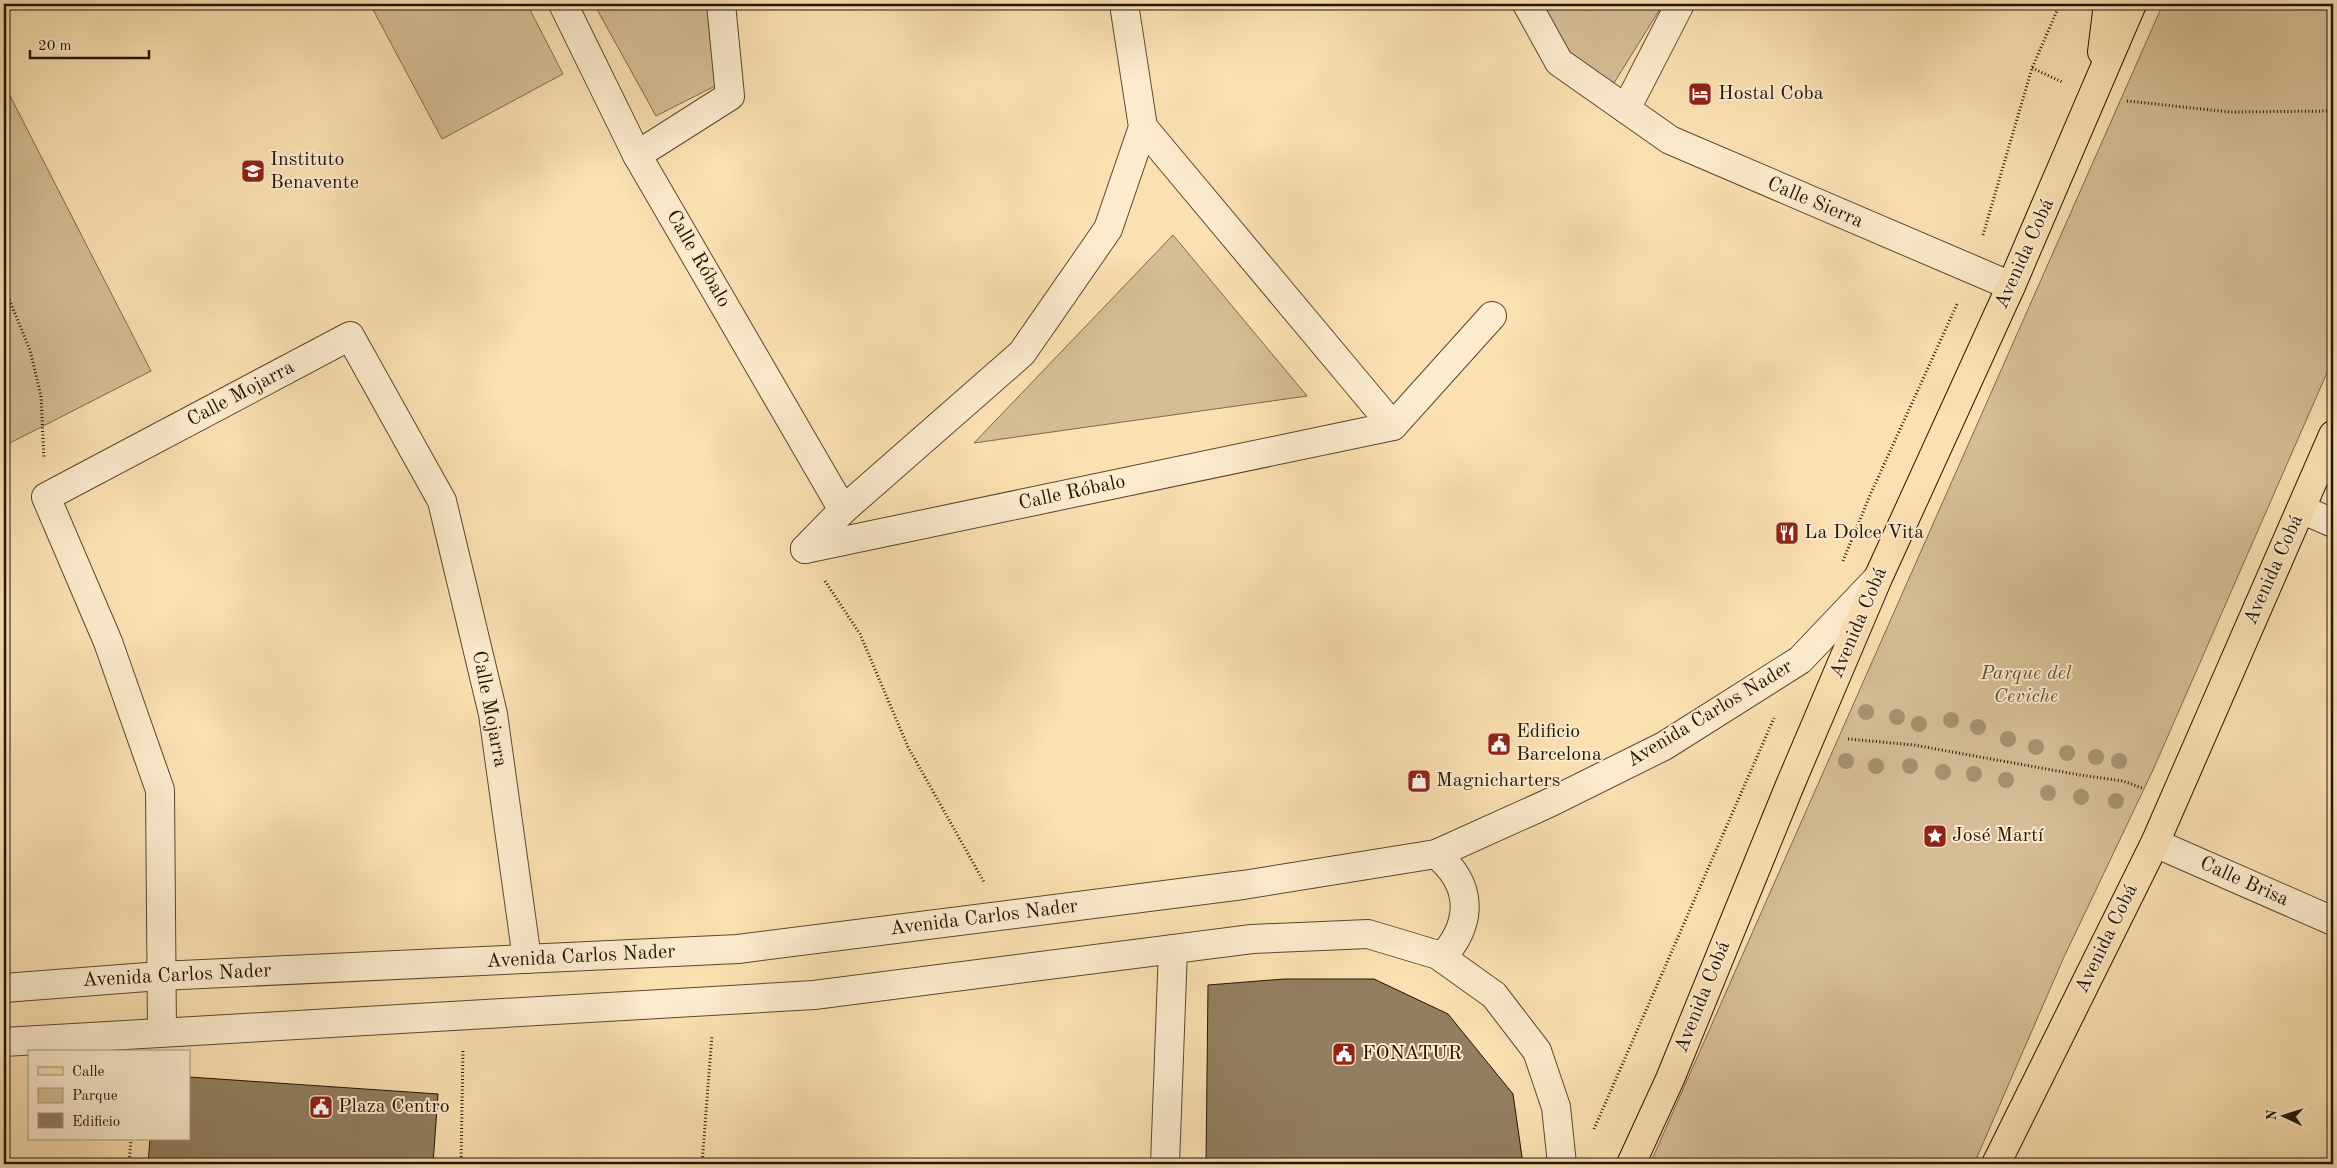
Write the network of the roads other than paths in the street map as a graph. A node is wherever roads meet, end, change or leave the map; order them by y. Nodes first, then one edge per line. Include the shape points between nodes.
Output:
1 (563, 4) edge
2 (721, 4) edge
3 (1124, 4) edge
4 (1527, 4) edge
5 (1680, 4) edge
6 (2108, 4) edge
7 (2132, 4) edge
8 (2096, 88) junction
9 (1626, 109) junction
10 (1143, 127) junction
11 (637, 155) junction
12 (2011, 286) junction
13 (1492, 316) dead end
14 (1394, 426) junction
15 (2333, 435) edge
16 (2301, 509) junction
17 (844, 510) junction
18 (2333, 523) edge
19 (1878, 578) junction
20 (2155, 843) junction
21 (1436, 854) junction
22 (2333, 921) edge
23 (1173, 949) junction
24 (1438, 955) junction
25 (527, 959) junction
26 (160, 976) junction
27 (4, 988) edge
28 (162, 1032) junction
29 (4, 1042) edge
30 (1165, 1164) edge
31 (1562, 1164) edge
32 (1631, 1164) edge
33 (1996, 1164) edge

1 - 11 street, Calle Róbalo
2 - 11 street via 730,96
3 - 10 street
4 - 9 street, Calle Sierra via 1559,62
5 - 9 street
6 - 8 main road
7 - 8 main road, Avenida Cobá
8 - 12 main road, Avenida Cobá
9 - 12 street, Calle Sierra via 1670,140
10 - 14 street
10 - 17 street via 1108,229 1022,353
11 - 17 street, Calle Róbalo
12 - 19 main road, Avenida Cobá
13 - 14 street
14 - 17 street, Calle Róbalo via 804,549
15 - 16 main road, Avenida Cobá
16 - 18 street
16 - 20 main road, Avenida Cobá
19 - 21 street, Avenida Carlos Nader via 1800,660 1664,746 1549,804
19 - 32 main road, Avenida Cobá via 1670,1079
20 - 22 street, Calle Brisa
20 - 33 main road, Avenida Cobá
21 - 24 street via 1458,879 1465,912 1455,942 1445,954
21 - 25 street, Avenida Carlos Nader via 1243,885 738,949
23 - 24 street via 1252,939 1368,934
23 - 28 street via 814,995
23 - 30 street
24 - 31 street via 1494,995 1537,1052 1556,1107
25 - 26 street, Avenida Carlos Nader
25 - 26 street, Calle Mojarra via 493,714 442,501 350,336 46,497 108,642 160,790
26 - 27 street, Avenida Carlos Nader
26 - 28 street
28 - 29 street

